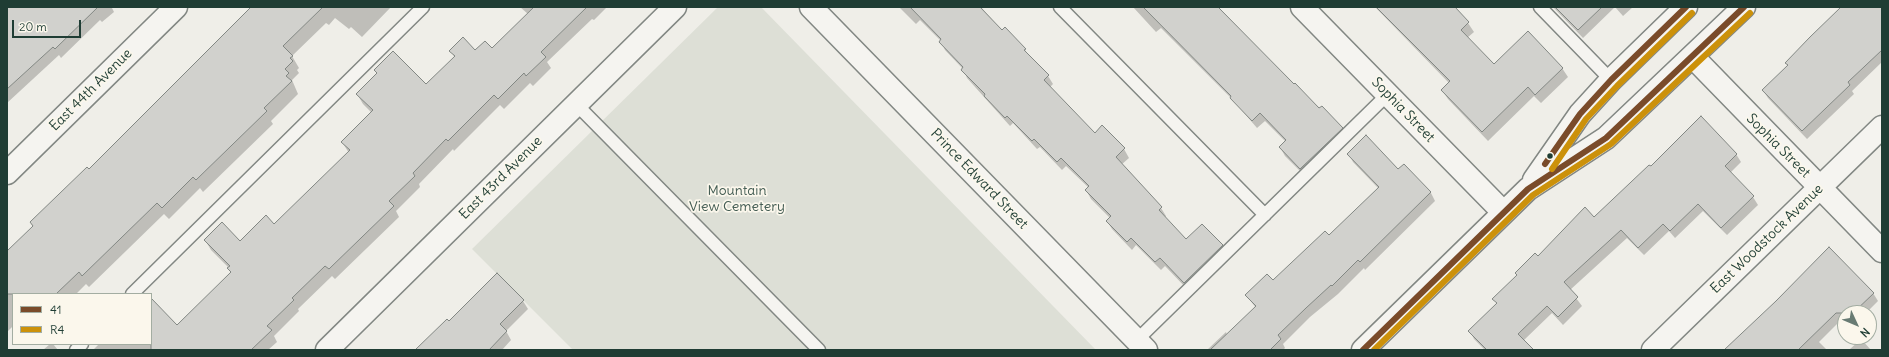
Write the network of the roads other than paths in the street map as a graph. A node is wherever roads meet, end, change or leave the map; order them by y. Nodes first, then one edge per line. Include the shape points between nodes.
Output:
1 (176, 7) edge
2 (423, 7) edge
3 (675, 7) edge
4 (811, 7) edge
5 (1060, 7) edge
6 (1302, 7) edge
7 (1540, 7) edge
8 (1686, 7) edge
9 (1744, 7) edge
10 (1693, 57) junction
11 (1611, 80) junction
12 (1388, 94) junction
13 (576, 104) junction
14 (1882, 127) edge
15 (7, 173) edge
16 (1820, 188) junction
17 (1528, 189) junction
18 (1503, 212) junction
19 (1265, 215) junction
20 (1882, 252) edge
21 (133, 293) edge
22 (1142, 345) edge
23 (327, 350) edge
24 (819, 350) edge
25 (1363, 350) edge
26 (1653, 350) edge

1 - 15 street, East 44th Avenue
2 - 21 lane
3 - 13 street, East 43rd Avenue
4 - 22 street, Prince Edward Street
5 - 19 lane
6 - 12 street, Sophia Street
7 - 11 lane
8 - 11 street
9 - 10 street
10 - 16 street, Sophia Street
10 - 17 street via 1606,138
11 - 17 street via 1580,114
12 - 18 street, Sophia Street
12 - 19 lane
13 - 23 street, East 43rd Avenue
13 - 24 lane
14 - 16 street, East Woodstock Avenue
16 - 20 street, Sophia Street
16 - 26 street, East Woodstock Avenue
17 - 18 street
18 - 25 street
19 - 22 lane

